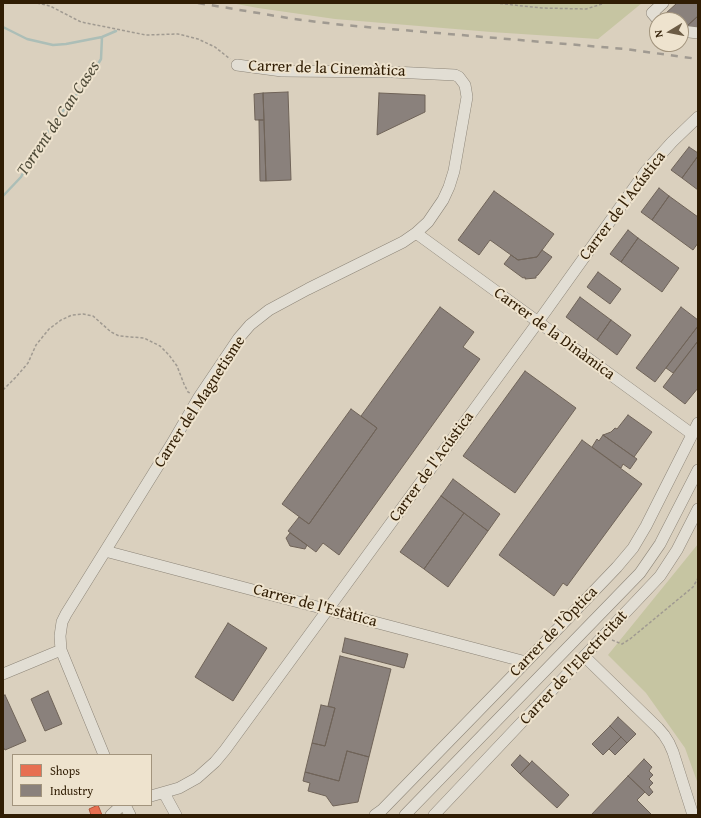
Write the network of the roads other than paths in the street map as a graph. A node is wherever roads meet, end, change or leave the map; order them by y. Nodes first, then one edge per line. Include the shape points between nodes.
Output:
1 (663, 3) edge
2 (653, 12) edge
3 (237, 66) road end
4 (462, 81) joint
5 (698, 117) edge
6 (416, 233) junction
7 (538, 322) junction
8 (698, 423) edge
9 (692, 434) junction
10 (698, 470) edge
11 (698, 509) edge
12 (105, 551) junction
13 (328, 609) junction
14 (61, 650) junction
15 (585, 657) junction
16 (526, 662) junction
17 (3, 674) edge
18 (104, 754) edge
19 (164, 793) junction
20 (152, 796) edge
21 (121, 806) edge
22 (126, 806) edge
23 (111, 815) edge
24 (130, 815) edge
25 (176, 815) edge
26 (375, 815) edge
27 (405, 815) edge
28 (434, 815) edge
29 (693, 815) edge

1 - 2 street
3 - 4 street, Carrer de la Cinemàtica via 282,71 450,74
4 - 6 street, Carrer del Magnetisme via 467,97 454,171 443,200 428,222
5 - 7 street, Carrer de l'Acústica via 646,171
6 - 7 street, Carrer de la Dinàmica
6 - 12 street, Carrer del Magnetisme via 269,310 250,325 199,398
7 - 9 street, Carrer de la Dinàmica
7 - 13 street, Carrer de l'Acústica
8 - 9 street, Carrer de l'Òptica
9 - 16 street, Carrer de l'Òptica via 633,548
10 - 27 street via 660,544 640,573
11 - 15 street, Carrer de l'Electricitat via 670,563
12 - 13 street, Carrer de l'Estàtica
12 - 14 street, Carrer del Magnetisme via 62,622
13 - 16 street, Carrer de l'Estàtica
13 - 19 street, Carrer de l'Acústica via 215,762 197,778
14 - 17 street
14 - 18 street, Carrer del Magnetisme
15 - 28 street, Carrer de l'Electricitat
15 - 29 street via 658,728 670,743
16 - 26 street, Carrer de l'Òptica
19 - 20 street, Carrer de l'Acústica
19 - 25 street
21 - 23 street
22 - 24 street

